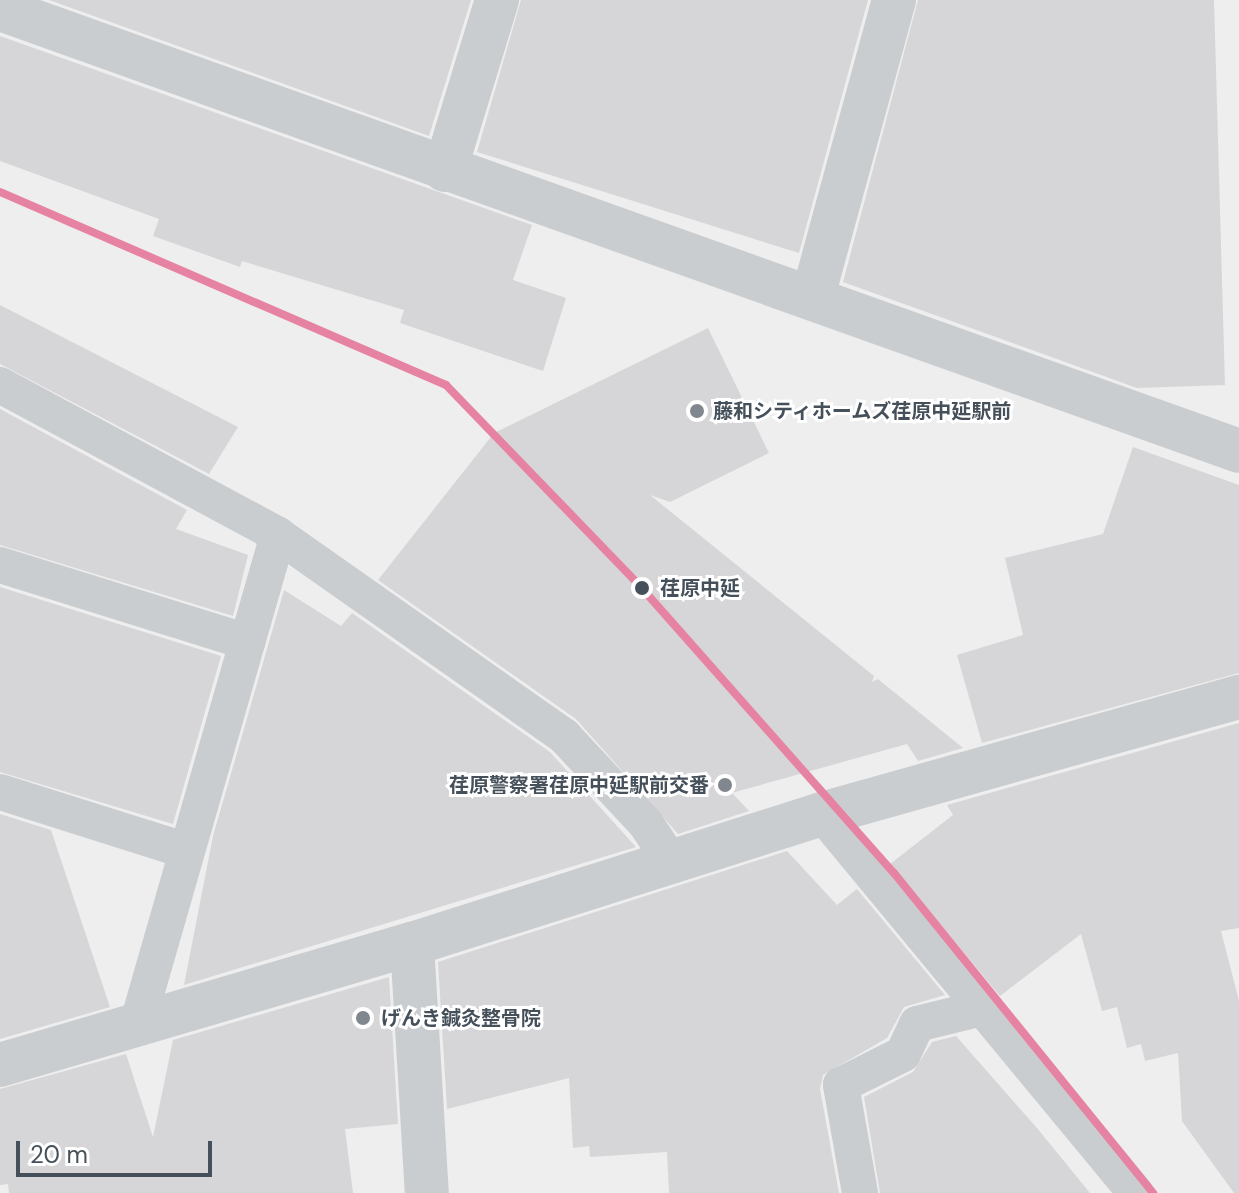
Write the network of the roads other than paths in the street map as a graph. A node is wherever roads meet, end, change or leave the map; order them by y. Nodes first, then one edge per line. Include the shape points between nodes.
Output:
1 (497, 0) edge
2 (894, 0) edge
3 (0, 9) edge
4 (445, 170) junction
5 (813, 296) junction
6 (0, 385) edge
7 (1239, 451) edge
8 (278, 535) junction
9 (0, 565) edge
10 (247, 642) junction
11 (1239, 697) edge
12 (0, 792) edge
13 (822, 814) junction
14 (184, 850) junction
15 (672, 863) junction
16 (412, 944) junction
17 (982, 1008) junction
18 (138, 1022) junction
19 (0, 1065) edge
20 (427, 1193) edge
21 (860, 1193) edge
22 (1136, 1193) edge

1 - 4 street
2 - 5 street
3 - 4 street
4 - 5 street
5 - 7 street
6 - 8 lane
8 - 10 lane
8 - 15 lane via 564,736 646,824
9 - 10 lane
10 - 14 lane
11 - 13 street
12 - 14 lane
13 - 15 street
13 - 17 lane
14 - 18 lane
15 - 16 street
16 - 18 street
16 - 20 street
17 - 21 lane via 917,1024 903,1054 841,1085
17 - 22 lane
18 - 19 street

